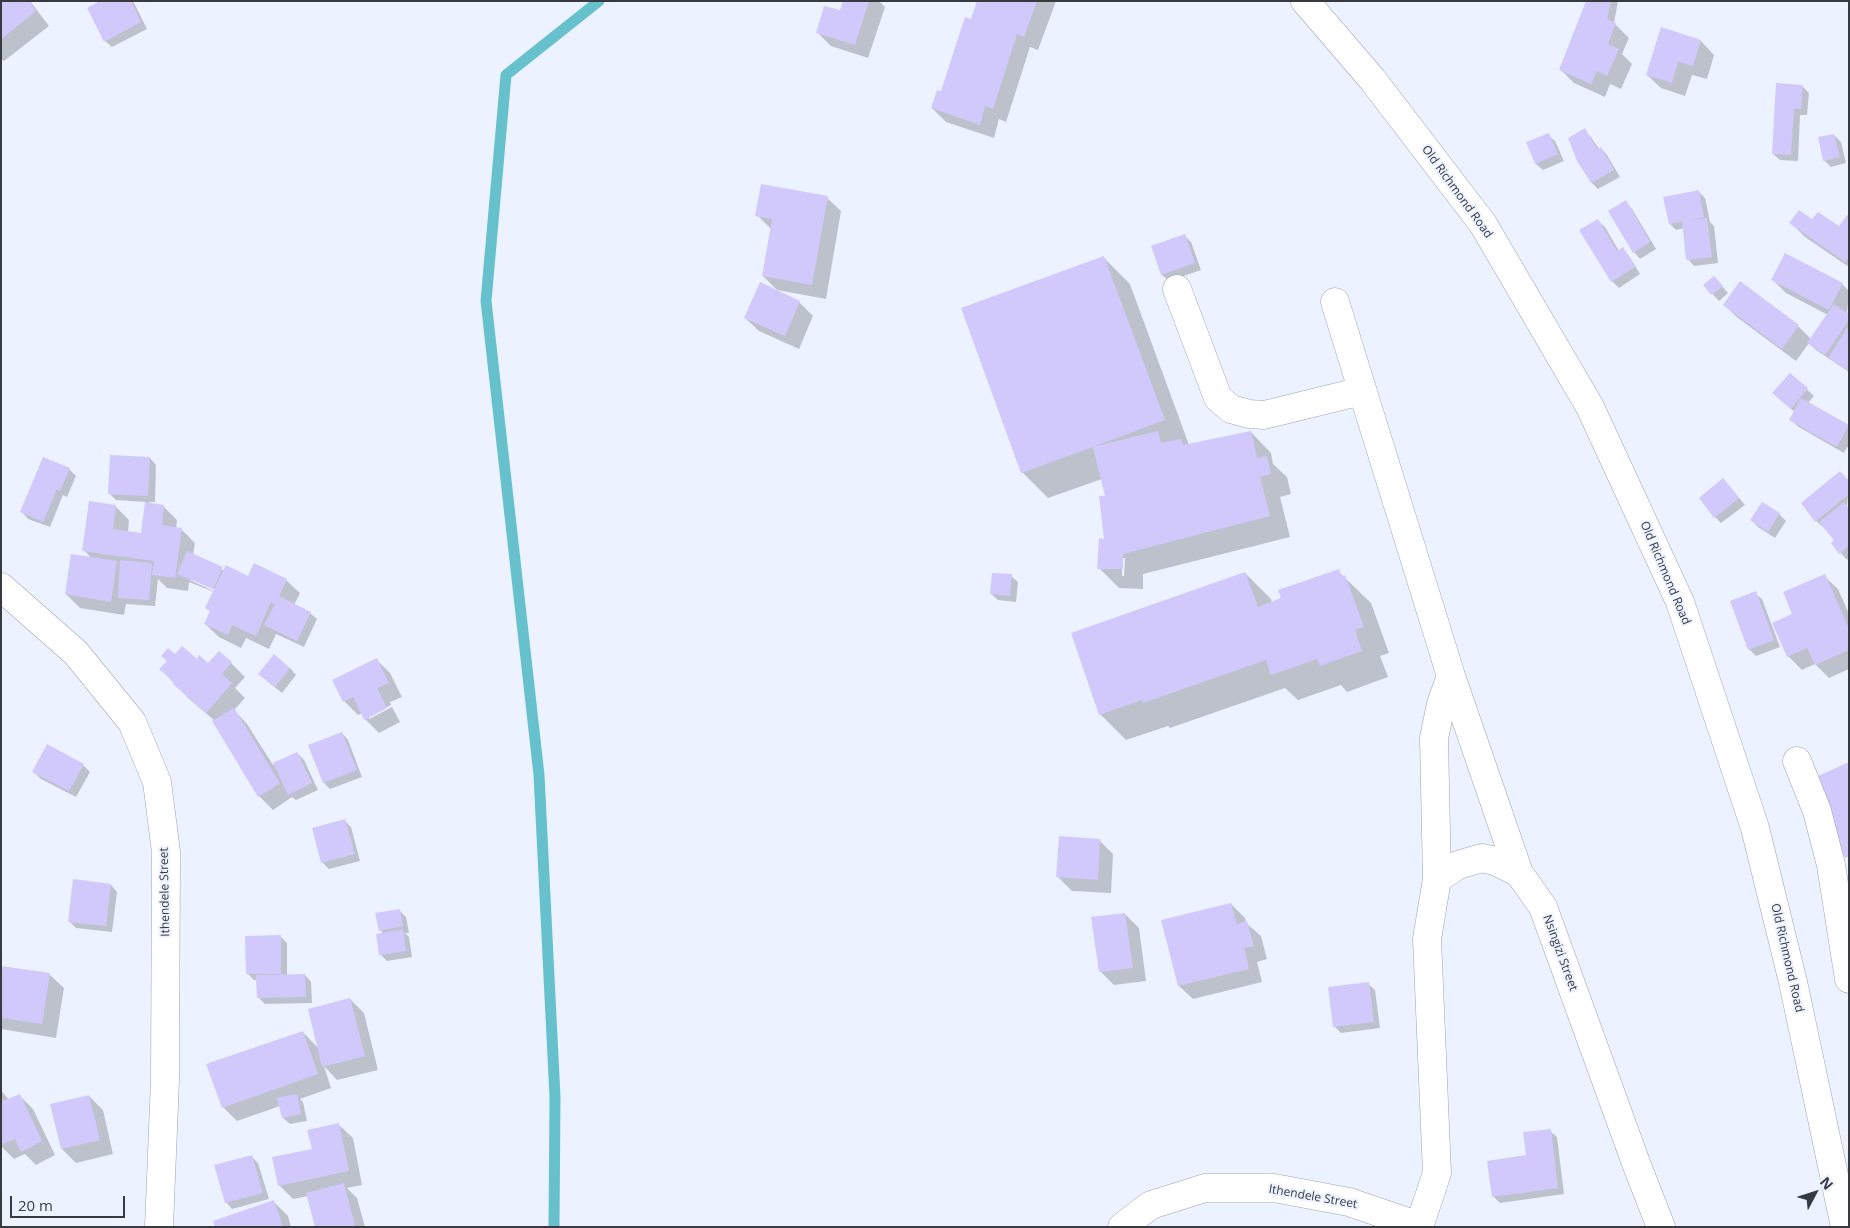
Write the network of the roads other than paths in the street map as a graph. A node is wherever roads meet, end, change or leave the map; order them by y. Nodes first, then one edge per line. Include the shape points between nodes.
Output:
1 (1305, 1) edge
2 (1177, 289) dead end
3 (1335, 302) dead end
4 (1362, 391) junction
5 (1, 587) edge
6 (1451, 676) junction
7 (1797, 761) dead end
8 (1519, 873) junction
9 (1436, 879) junction
10 (1849, 979) edge
11 (159, 1227) edge
12 (1122, 1227) edge
13 (1419, 1227) edge
14 (1662, 1227) edge
15 (1845, 1227) edge

1 - 15 street, Old Richmond Road via 1372,79 1483,224 1590,407 1680,602 1755,828 1793,982
2 - 4 street via 1218,398 1231,409 1264,415
3 - 4 street
4 - 6 street
5 - 11 street, Ithendele Street via 76,653 132,722 156,782 166,852 165,1080
6 - 8 street
6 - 9 street via 1434,738
7 - 10 street via 1817,811 1831,865
8 - 9 street, Nsingizi Street via 1482,858 1458,865
8 - 14 street, Nsingizi Street via 1543,907
9 - 13 street via 1427,939 1437,1174
12 - 13 street, Ithendele Street via 1151,1206 1205,1188 1274,1188 1349,1202

